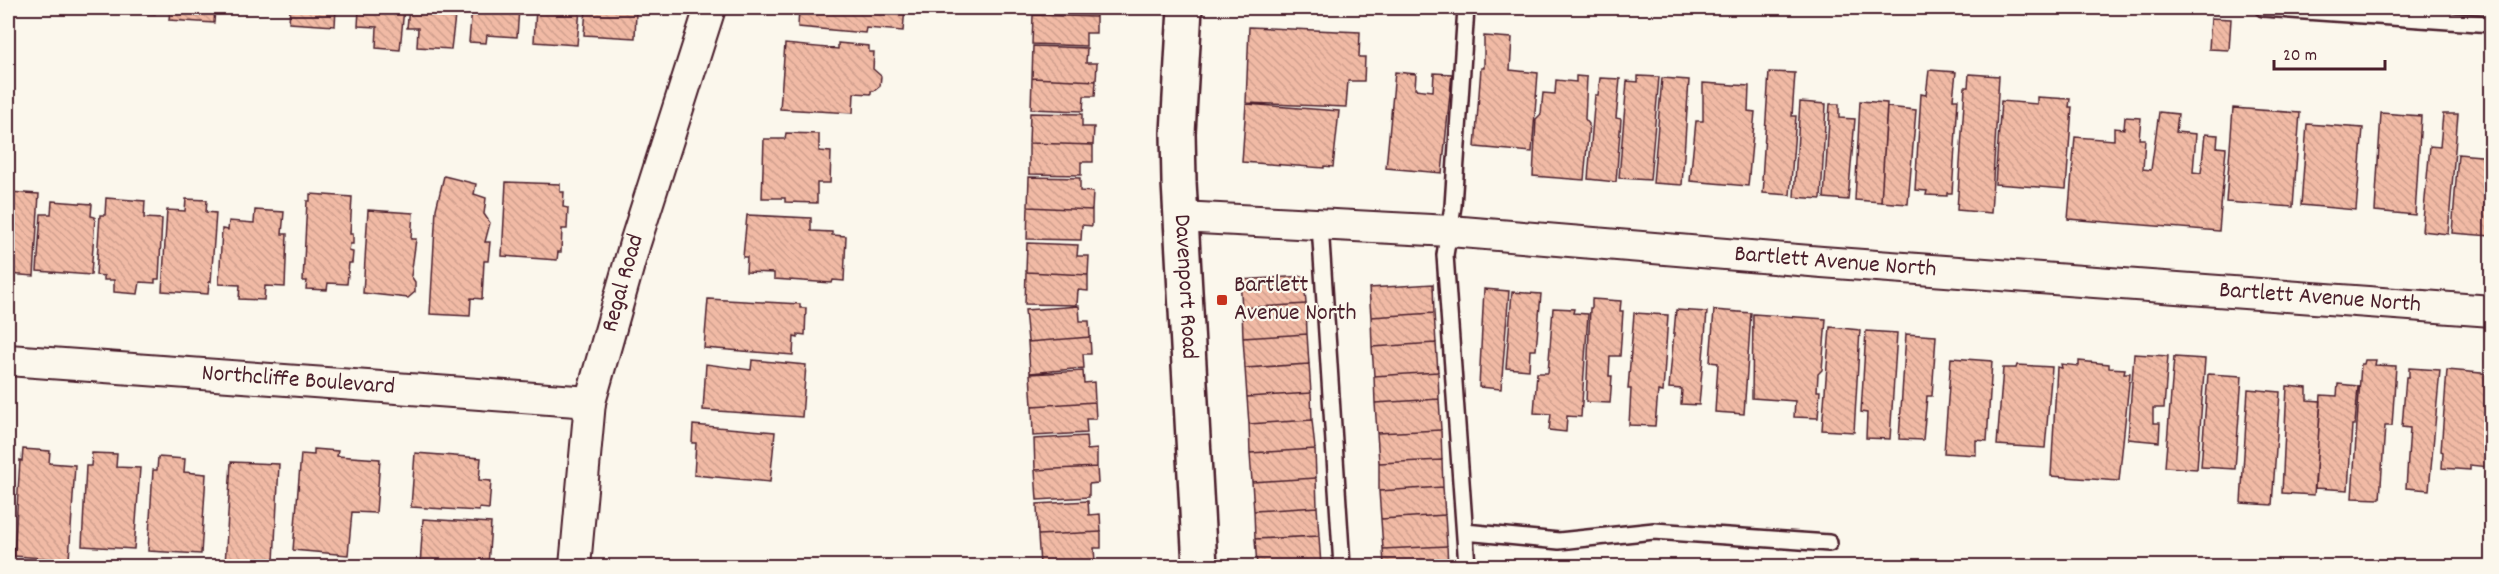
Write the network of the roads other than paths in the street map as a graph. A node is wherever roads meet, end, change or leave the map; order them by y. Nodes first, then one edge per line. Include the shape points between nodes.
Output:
1 (710, 8) edge
2 (1185, 8) edge
3 (1466, 8) edge
4 (2263, 8) edge
5 (2492, 24) edge
6 (1180, 217) junction
7 (1320, 225) junction
8 (1450, 231) junction
9 (2492, 311) edge
10 (8, 360) edge
11 (590, 402) junction
12 (1465, 532) junction
13 (1829, 543) dead end
14 (575, 567) edge
15 (1200, 567) edge
16 (1342, 567) edge
17 (1467, 567) edge

1 - 11 street, Regal Road
2 - 6 street, Davenport Road via 1178,133
3 - 8 lane
4 - 5 lane
6 - 7 street, Bartlett Avenue North
6 - 15 street, Davenport Road
7 - 8 street, Bartlett Avenue North
7 - 16 lane
8 - 9 street, Bartlett Avenue North
8 - 12 lane via 1445,255
10 - 11 street, Northcliffe Boulevard
11 - 14 street, Regal Road
12 - 13 lane via 1559,541 1654,531
12 - 17 lane

